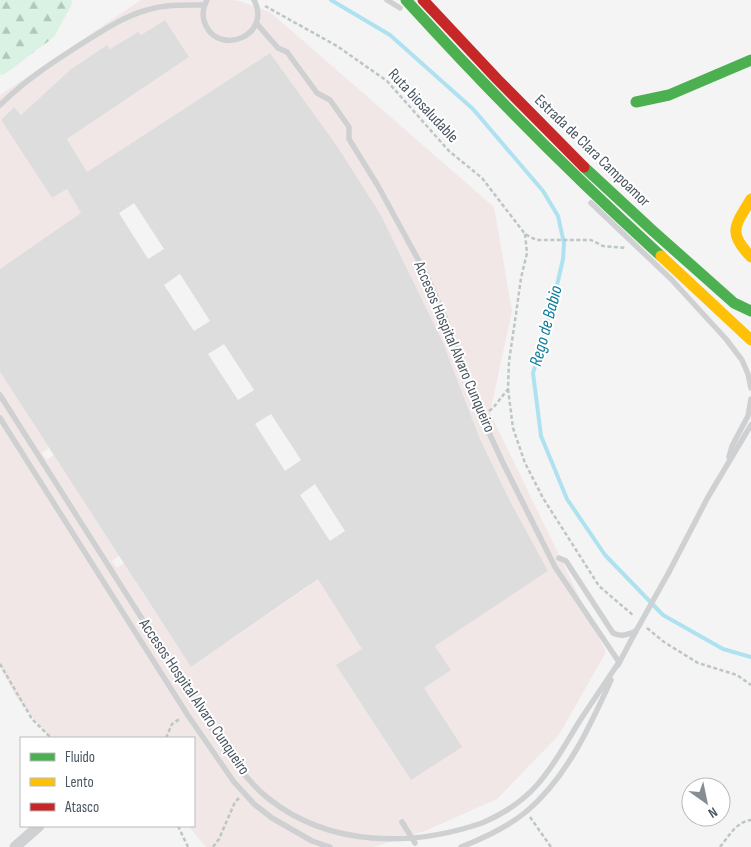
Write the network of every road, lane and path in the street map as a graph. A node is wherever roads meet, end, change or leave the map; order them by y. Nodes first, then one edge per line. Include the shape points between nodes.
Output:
1 (167, 0) edge
2 (254, 0) edge
3 (387, 0) edge
4 (423, 0) edge
5 (205, 3) edge
6 (400, 3) edge
7 (263, 4) dead end
8 (164, 6) junction
9 (257, 24) junction
10 (751, 60) edge
11 (636, 102) dead end
12 (0, 105) edge
13 (751, 200) edge
14 (591, 203) junction
15 (625, 223) junction
16 (525, 234) junction
17 (634, 244) junction
18 (751, 258) edge
19 (751, 311) edge
20 (751, 340) edge
21 (751, 388) edge
22 (508, 389) junction
23 (0, 395) edge
24 (751, 399) edge
25 (482, 416) junction
26 (0, 418) edge
27 (751, 425) edge
28 (727, 463) junction
29 (559, 558) dead end
30 (635, 617) dead end
31 (642, 624) dead end
32 (636, 632) junction
33 (619, 662) junction
34 (0, 664) edge
35 (751, 685) edge
36 (50, 737) edge
37 (244, 793) junction
38 (527, 812) junction
39 (751, 820) edge
40 (402, 822) dead end
41 (38, 827) edge
42 (178, 827) edge
43 (415, 843) junction
44 (15, 847) edge
45 (188, 847) edge
46 (213, 847) edge
47 (330, 847) edge
48 (460, 847) edge
49 (551, 847) edge
50 (720, 847) edge

1 - 8 lane
2 - 9 lane via 259,13
3 - 6 lane
4 - 19 main road, Estrada de Clara Campoamor via 543,127 626,207 734,303
5 - 8 lane
5 - 9 lane via 204,21 208,30 224,40 244,38
6 - 14 main road, Estrada de Clara Campoamor via 498,112
6 - 15 main road, Estrada de Clara Campoamor
7 - 16 path, Ruta biosaludable via 337,46 387,81 449,151 482,178
8 - 12 lane via 128,16 94,36 49,65
9 - 25 lane, Accesos Hospital Alvaro Cunqueiro via 278,48 287,52 317,93 330,100 349,127 349,139 430,282
10 - 11 main road via 669,95
13 - 18 main road via 735,234 739,246
14 - 15 main road, Estrada de Clara Campoamor
14 - 17 lane
15 - 20 main road, Estrada de Clara Campoamor
16 - 17 path via 536,240 590,240 603,246 624,248
16 - 22 path via 527,253 509,361
17 - 21 lane via 726,339 742,360
22 - 25 path via 494,408
22 - 30 path via 513,428 543,498 599,586
23 - 43 lane, Accesos Hospital Alvaro Cunqueiro via 198,707 248,780 296,818 318,829 362,841
24 - 28 lane, Accesos Hospital Alvaro Cunqueiro via 748,416
25 - 33 lane, Accesos Hospital Alvaro Cunqueiro via 555,566
26 - 37 lane, Accesos Hospital Alvaro Cunqueiro via 217,759
27 - 28 lane, Accesos Hospital Alvaro Cunqueiro
28 - 32 lane, Accesos Hospital Alvaro Cunqueiro, bridge
29 - 32 lane via 566,561 612,633 618,636
31 - 35 path via 698,663 738,675
32 - 33 lane, Accesos Hospital Alvaro Cunqueiro
33 - 38 lane, Accesos Hospital Alvaro Cunqueiro via 588,729 567,765
33 - 43 lane, Accesos Hospital Alvaro Cunqueiro via 558,757 519,802 471,829
34 - 36 path via 32,719
37 - 46 path
37 - 47 lane, Accesos Hospital Alvaro Cunqueiro via 254,804 292,830
38 - 48 lane, Accesos Hospital Alvaro Cunqueiro via 503,828
38 - 49 path
39 - 50 path via 737,826
40 - 43 lane
41 - 44 street
42 - 45 path

